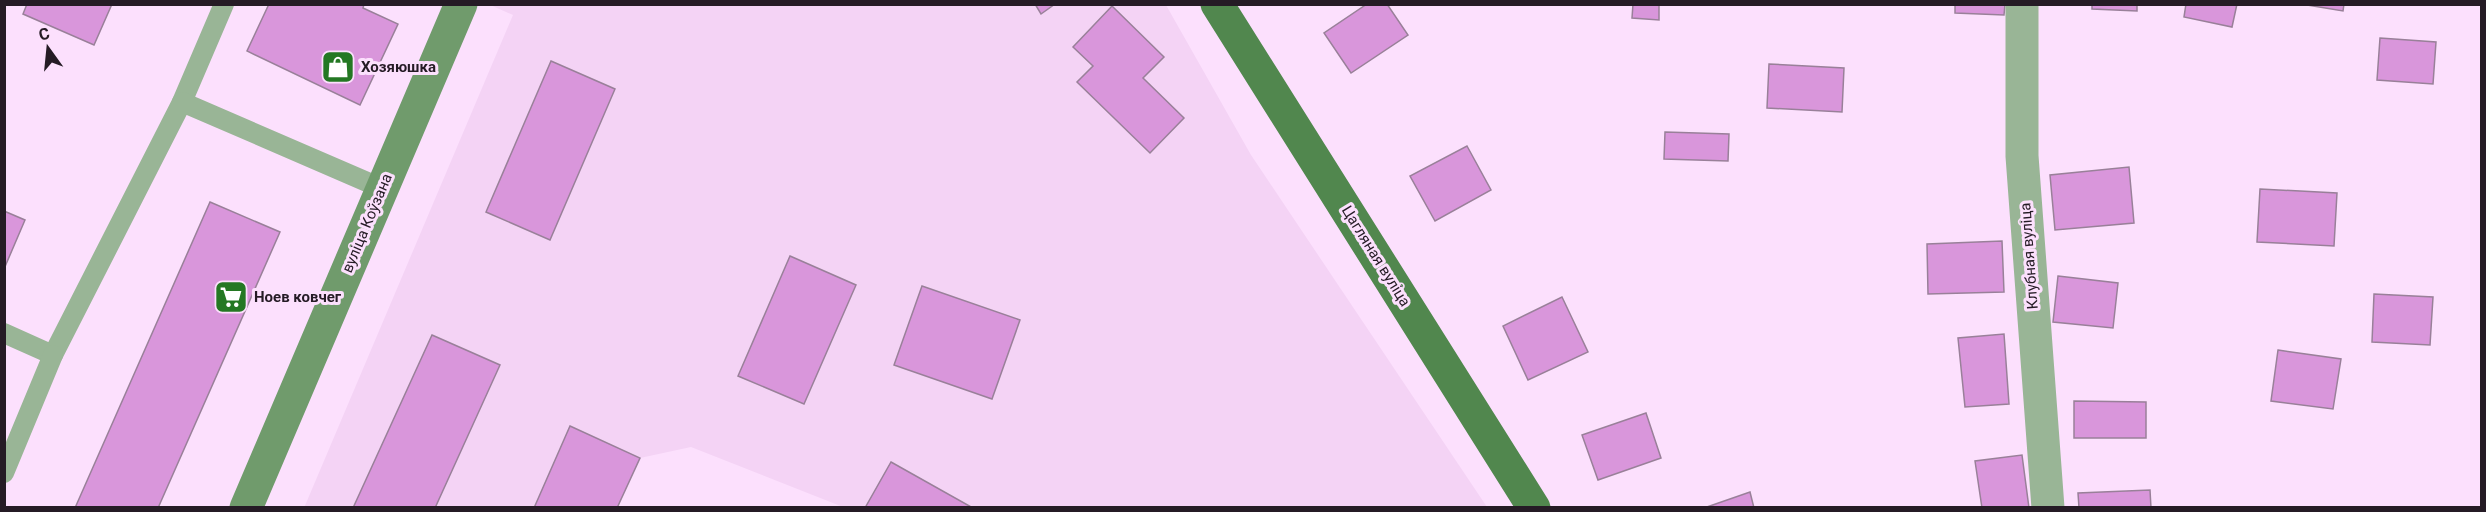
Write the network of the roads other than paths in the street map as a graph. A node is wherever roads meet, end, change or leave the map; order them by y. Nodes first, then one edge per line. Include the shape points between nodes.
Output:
1 (224, 4) edge
2 (461, 4) edge
3 (1217, 4) edge
4 (2022, 4) edge
5 (182, 102) junction
6 (381, 188) junction
7 (4, 333) edge
8 (53, 355) junction
9 (4, 473) edge
10 (246, 507) edge
11 (1534, 507) edge
12 (2048, 507) edge

1 - 5 lane
2 - 6 street, вуліца Коўзана
3 - 11 main road, Цагляная вуліца
4 - 12 street, Клубная вуліца via 2022,156
5 - 6 lane
5 - 8 lane
6 - 10 street, вуліца Коўзана
7 - 8 lane
8 - 9 lane

